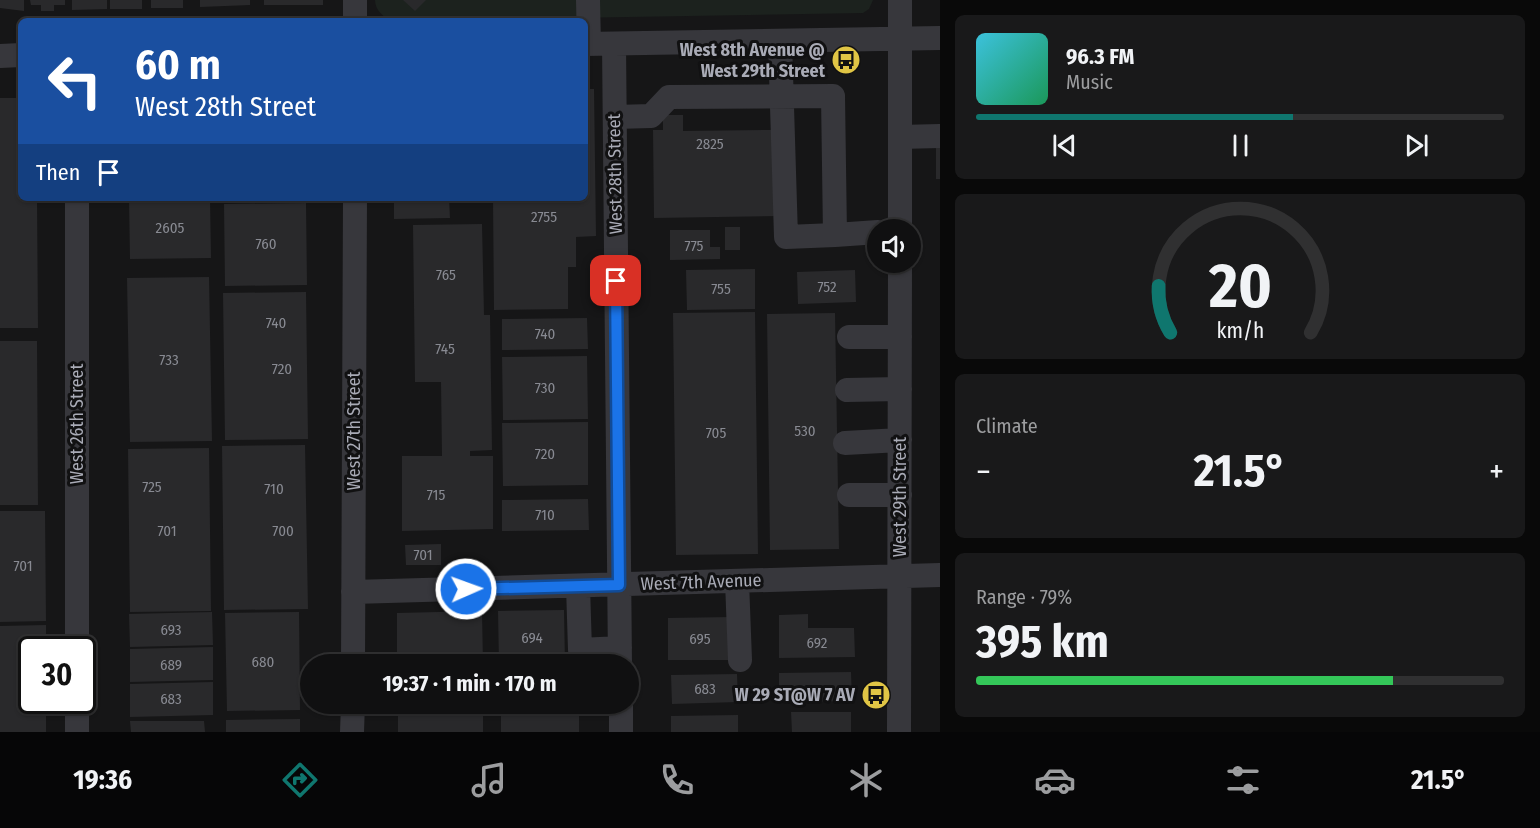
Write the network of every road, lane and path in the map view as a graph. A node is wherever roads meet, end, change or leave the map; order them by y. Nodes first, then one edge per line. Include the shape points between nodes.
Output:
1 (355, 0) edge
2 (588, 0) edge
3 (900, 0) edge
4 (355, 18) edge
5 (588, 18) edge
6 (900, 38) junction
7 (940, 38) edge
8 (780, 41) junction
9 (588, 44) edge
10 (614, 44) junction
11 (18, 55) edge
12 (0, 56) edge
13 (781, 96) junction
14 (615, 117) junction
15 (940, 136) edge
16 (900, 137) junction
17 (77, 201) edge
18 (355, 201) edge
19 (900, 219) edge
20 (867, 233) edge
21 (835, 234) junction
22 (900, 273) edge
23 (849, 337) dead end
24 (900, 337) junction
25 (900, 389) junction
26 (847, 390) dead end
27 (900, 440) junction
28 (845, 442) dead end
29 (849, 495) dead end
30 (900, 495) junction
31 (940, 575) edge
32 (900, 576) junction
33 (737, 581) junction
34 (619, 585) junction
35 (578, 586) junction
36 (353, 592) junction
37 (77, 636) edge
38 (353, 654) edge
39 (607, 654) edge
40 (620, 654) edge
41 (740, 660) dead end
42 (76, 714) edge
43 (353, 714) edge
44 (621, 714) edge
45 (76, 732) edge
46 (352, 732) edge
47 (621, 732) edge
48 (899, 732) edge

1 - 4 street
2 - 5 street
3 - 6 street
6 - 7 street
6 - 8 street
6 - 16 street
8 - 10 street
8 - 13 street
9 - 10 street
10 - 14 street, West 28th Street
11 - 12 street
13 - 14 street via 669,97 651,116
13 - 21 street via 833,96
13 - 21 street via 786,237
14 - 34 street, West 28th Street
15 - 16 street
16 - 19 street
17 - 37 street, West 26th Street
18 - 36 street, West 27th Street
20 - 21 street
22 - 24 street, West 29th Street
23 - 24 street
24 - 25 street, West 29th Street
25 - 26 street
25 - 27 street, West 29th Street
27 - 28 street
27 - 30 street, West 29th Street
29 - 30 street
30 - 32 street, West 29th Street
31 - 32 street, West 7th Avenue
32 - 33 street, West 7th Avenue
32 - 48 street, West 29th Street
33 - 34 street, West 7th Avenue
33 - 41 street
34 - 35 street, West 7th Avenue
34 - 40 street, West 28th Street
35 - 36 street, West 7th Avenue
35 - 39 street via 580,650
36 - 38 street, West 27th Street
42 - 45 street
43 - 46 street
44 - 47 street

